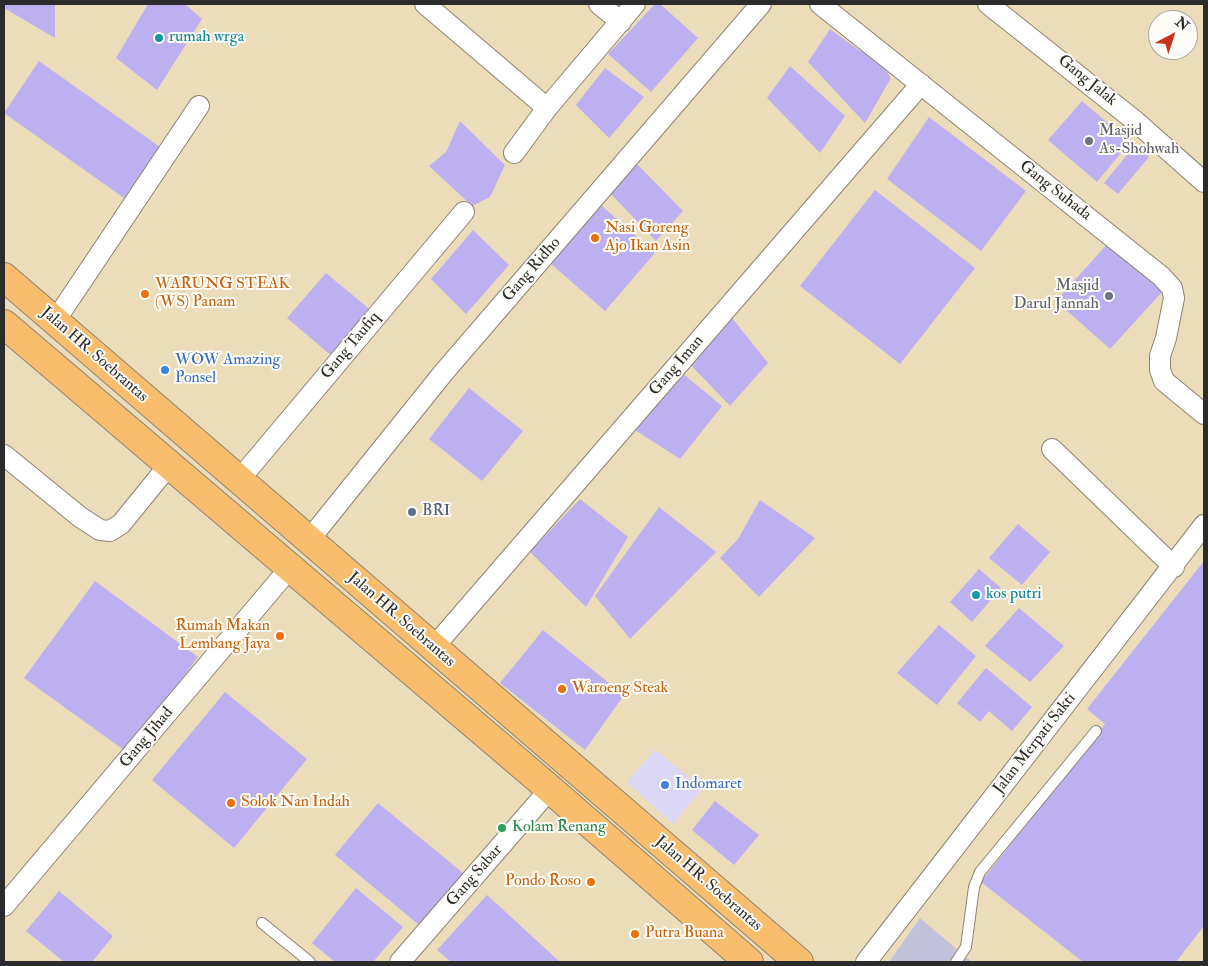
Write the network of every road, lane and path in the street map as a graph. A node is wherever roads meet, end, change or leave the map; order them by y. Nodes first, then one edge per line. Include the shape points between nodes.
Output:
1 (425, 4) edge
2 (598, 4) edge
3 (635, 4) edge
4 (761, 4) edge
5 (820, 4) edge
6 (988, 4) edge
7 (621, 22) junction
8 (921, 84) junction
9 (199, 106) dead end
10 (547, 108) junction
11 (514, 152) dead end
12 (1204, 182) edge
13 (464, 212) dead end
14 (4, 277) edge
15 (55, 321) junction
16 (4, 324) edge
17 (1204, 414) edge
18 (1052, 449) dead end
19 (4, 455) edge
20 (168, 465) junction
21 (238, 480) junction
22 (1204, 526) edge
23 (309, 540) junction
24 (1174, 567) junction
25 (289, 569) junction
26 (434, 648) junction
27 (458, 669) junction
28 (438, 694) junction
29 (1096, 731) dead end
30 (550, 789) junction
31 (4, 906) edge
32 (262, 923) dead end
33 (310, 962) edge
34 (400, 962) edge
35 (749, 962) edge
36 (799, 962) edge
37 (866, 962) edge
38 (956, 962) edge

1 - 10 street
2 - 7 street
3 - 7 street
4 - 23 street, Gang Ridho via 444,372
5 - 8 street, Gang Suhada
6 - 12 street, Gang Jalak via 1134,120
7 - 10 street
8 - 17 street, Gang Suhada via 1172,288 1174,298 1160,356 1160,370 1164,381
8 - 26 street, Gang Iman
9 - 15 street
10 - 11 street
13 - 21 street, Gang Taufiq
14 - 15 main road, Jalan HR. Soebrantas
15 - 21 main road, Jalan HR. Soebrantas
16 - 20 main road, Jalan HR. Soebrantas
18 - 24 street
19 - 20 street via 80,517 100,530 110,531 121,524
20 - 25 main road, Jalan HR. Soebrantas
21 - 23 main road, Jalan HR. Soebrantas
22 - 24 street, Jalan Merpati Sakti
23 - 26 main road, Jalan HR. Soebrantas
24 - 37 street, Jalan Merpati Sakti
25 - 28 main road, Jalan HR. Soebrantas
25 - 31 street, Gang Jihad
26 - 27 main road, Jalan HR. Soebrantas
27 - 28 main road
27 - 36 main road, Jalan HR. Soebrantas
28 - 30 main road, Jalan HR. Soebrantas
29 - 38 lane via 980,872 974,887 966,947
30 - 34 street, Gang Sabar
30 - 35 main road, Jalan HR. Soebrantas
32 - 33 lane

